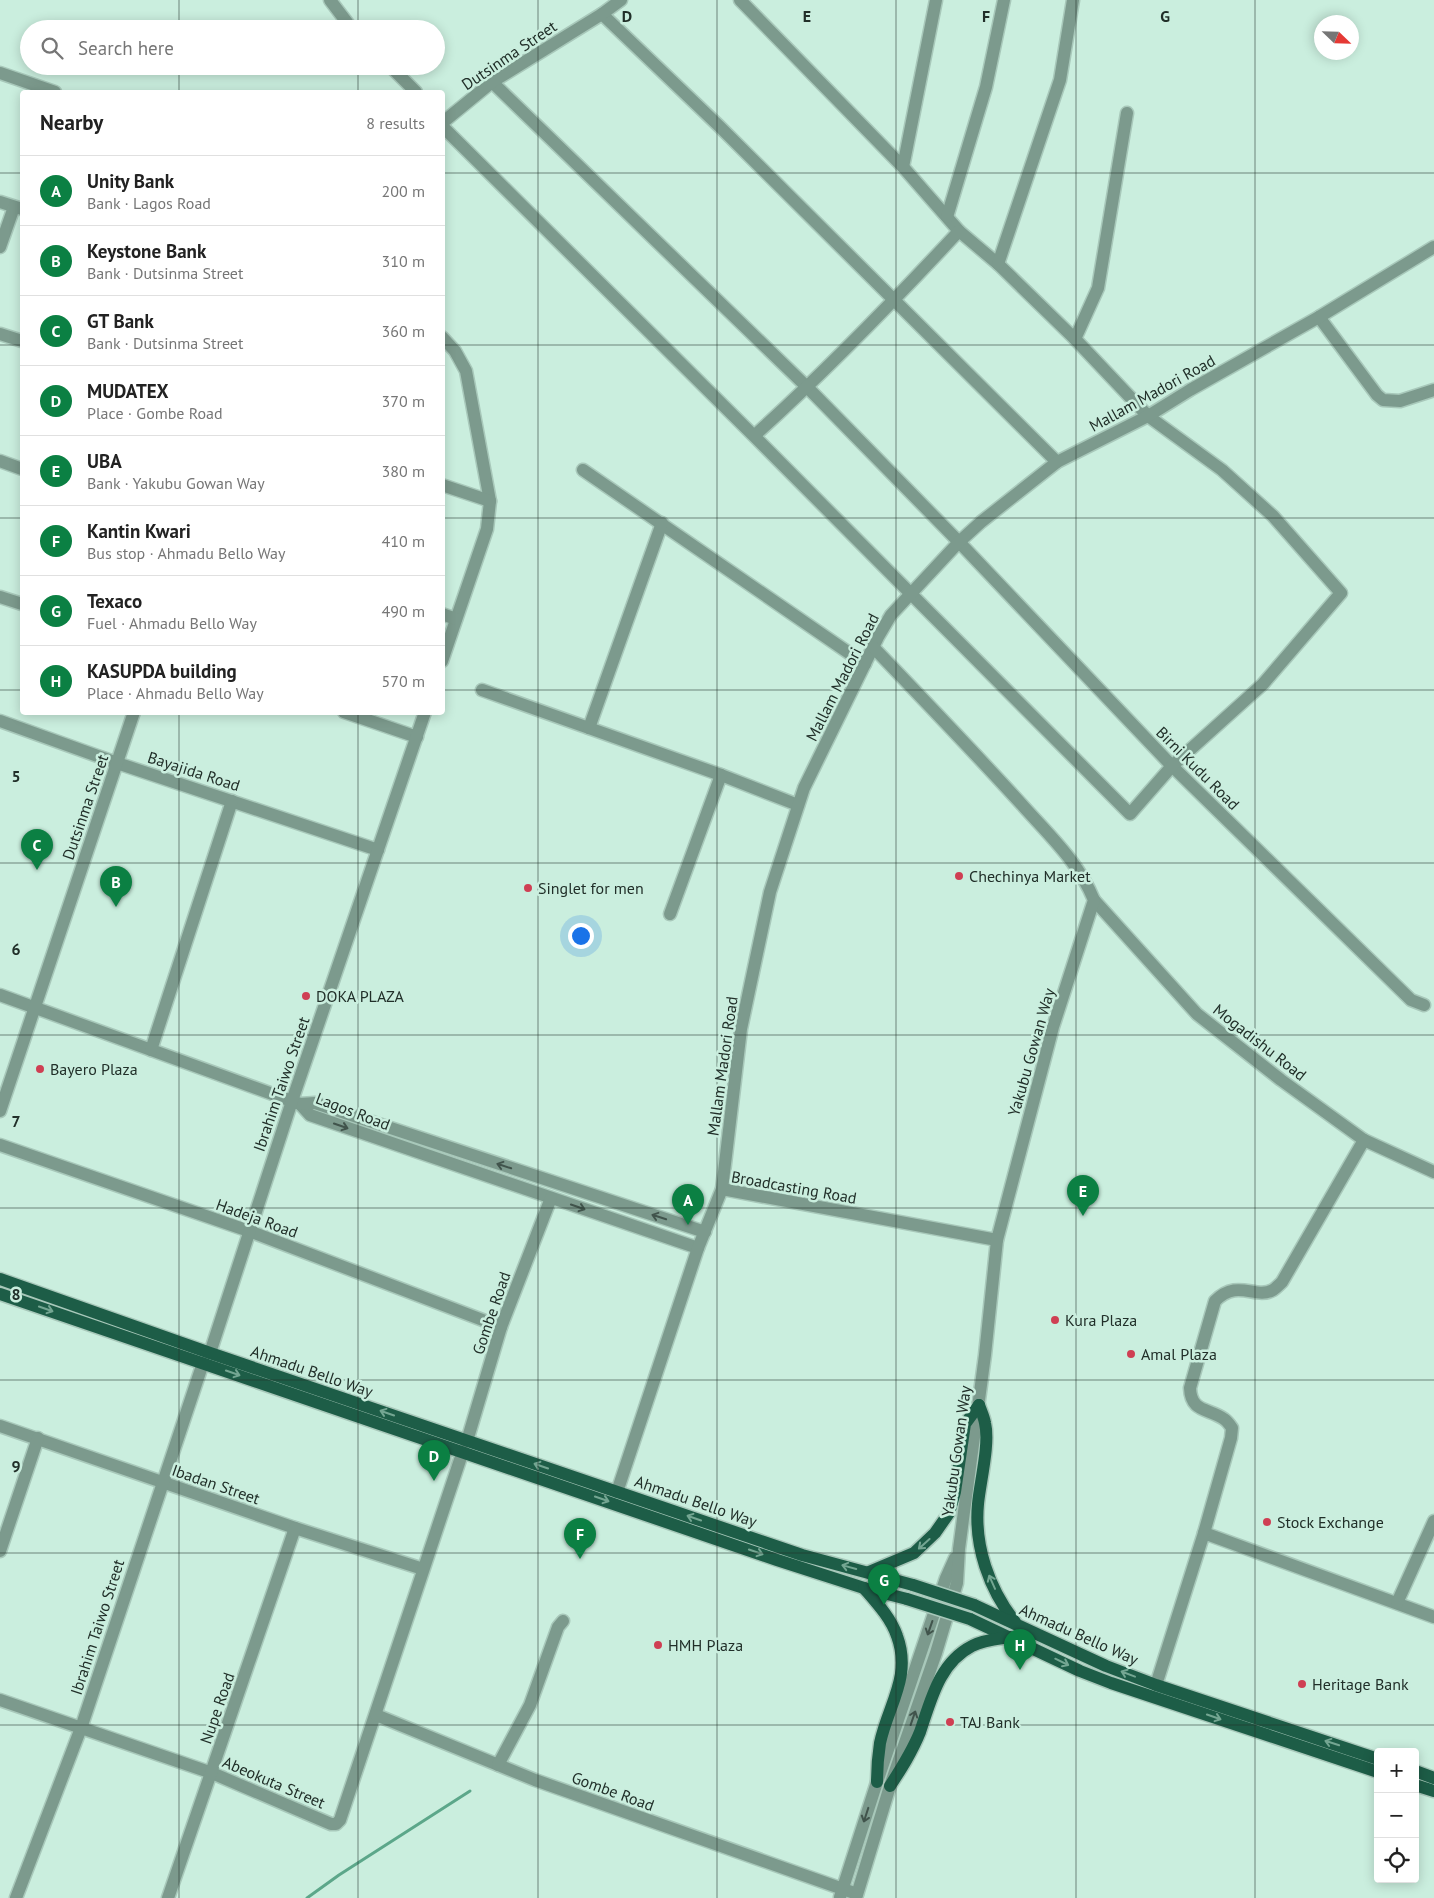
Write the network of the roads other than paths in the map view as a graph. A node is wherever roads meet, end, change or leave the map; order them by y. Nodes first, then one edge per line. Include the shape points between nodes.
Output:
1 (330, 0) edge
2 (621, 0) edge
3 (740, 0) edge
4 (936, 0) edge
5 (1004, 0) edge
6 (1074, 0) edge
7 (602, 14) junction
8 (345, 20) edge
9 (0, 74) edge
10 (399, 75) edge
11 (492, 82) junction
12 (49, 90) edge
13 (414, 90) edge
14 (1127, 113) dead end
15 (445, 120) edge
16 (445, 124) edge
17 (903, 167) junction
18 (0, 202) edge
19 (18, 208) edge
20 (947, 217) junction
21 (959, 231) junction
22 (1434, 247) edge
23 (0, 248) edge
24 (998, 264) junction
25 (894, 302) junction
26 (1319, 317) junction
27 (0, 334) edge
28 (1075, 339) junction
29 (20, 340) edge
30 (445, 340) edge
31 (808, 388) junction
32 (1434, 390) edge
33 (1148, 416) junction
34 (754, 436) junction
35 (0, 461) edge
36 (1057, 462) junction
37 (20, 468) edge
38 (583, 470) dead end
39 (445, 486) edge
40 (490, 501) junction
41 (662, 523) junction
42 (959, 542) junction
43 (910, 594) junction
44 (0, 597) edge
45 (20, 603) edge
46 (445, 615) edge
47 (456, 619) junction
48 (873, 646) junction
49 (445, 652) edge
50 (865, 664) junction
51 (482, 690) dead end
52 (133, 715) edge
53 (353, 715) edge
54 (425, 715) edge
55 (0, 721) edge
56 (589, 728) junction
57 (417, 737) junction
58 (118, 763) junction
59 (1172, 766) junction
60 (721, 775) junction
61 (232, 801) junction
62 (798, 805) junction
63 (378, 850) junction
64 (1094, 900) junction
65 (670, 914) dead end
66 (0, 995) edge
67 (1424, 1005) dead end
68 (34, 1006) junction
69 (151, 1050) junction
70 (296, 1102) junction
71 (0, 1111) edge
72 (1364, 1140) junction
73 (0, 1144) edge
74 (1434, 1172) edge
75 (722, 1189) junction
76 (551, 1198) junction
77 (249, 1231) junction
78 (705, 1232) junction
79 (997, 1240) junction
80 (698, 1248) junction
81 (0, 1280) edge
82 (0, 1294) edge
83 (501, 1327) junction
84 (206, 1358) junction
85 (978, 1405) junction
86 (0, 1426) edge
87 (38, 1438) junction
88 (465, 1446) junction
89 (162, 1483) junction
90 (617, 1492) junction
91 (1434, 1521) edge
92 (295, 1528) junction
93 (1204, 1533) junction
94 (959, 1549) junction
95 (0, 1551) edge
96 (423, 1569) junction
97 (869, 1572) junction
98 (864, 1588) junction
99 (1397, 1603) junction
100 (1434, 1617) edge
101 (563, 1621) dead end
102 (1017, 1624) junction
103 (1010, 1637) junction
104 (1156, 1685) junction
105 (0, 1700) edge
106 (376, 1715) junction
107 (81, 1728) junction
108 (1374, 1758) edge
109 (498, 1765) junction
110 (1374, 1771) edge
111 (1419, 1772) edge
112 (212, 1773) junction
113 (1434, 1778) edge
114 (877, 1782) junction
115 (890, 1786) junction
116 (1419, 1786) edge
117 (1434, 1792) edge
118 (336, 1824) joint
119 (841, 1894) edge
120 (856, 1896) edge
121 (16, 1898) edge
122 (168, 1898) edge

1 - 8 street
2 - 7 street, Dutsinma Street
3 - 17 street
4 - 17 street
5 - 20 street via 986,87
6 - 24 street via 1060,80
7 - 11 street, Dutsinma Street
7 - 25 street
9 - 12 street
10 - 13 street
11 - 15 street, Dutsinma Street
11 - 31 street, Birni Kudu Road
14 - 28 street via 1098,288
16 - 34 street
17 - 20 street
18 - 19 street
19 - 23 street
20 - 21 street
21 - 24 street
21 - 25 street
22 - 26 street, Mallam Madori Road
24 - 28 street
25 - 31 street
25 - 36 street
26 - 32 street via 1383,400 1400,401
26 - 33 street, Mallam Madori Road
27 - 29 street
28 - 33 street
30 - 40 street via 466,371
31 - 34 street
31 - 42 street, Birni Kudu Road
33 - 36 street, Mallam Madori Road
33 - 59 street via 1222,470 1272,516 1342,593 1263,684
34 - 43 street
35 - 37 street
36 - 42 street, Mallam Madori Road
38 - 41 street
39 - 40 street
40 - 47 street via 487,529
41 - 50 street
41 - 56 street
42 - 43 street, Mallam Madori Road
42 - 59 street, Birni Kudu Road
43 - 48 street, Mallam Madori Road via 891,615
43 - 59 street via 1130,814
44 - 45 street
46 - 47 street
47 - 49 street
48 - 50 street, Mallam Madori Road
48 - 64 street via 1077,866
50 - 62 street, Mallam Madori Road
51 - 56 street
52 - 58 street, Dutsinma Street
53 - 57 street
54 - 57 street, Ibrahim Taiwo Street
55 - 58 street, Bayajida Road
56 - 60 street
57 - 63 street, Ibrahim Taiwo Street
58 - 61 street, Bayajida Road
58 - 68 street, Dutsinma Street
59 - 67 street, Birni Kudu Road via 1411,1000
60 - 62 street
60 - 65 street
61 - 63 street, Bayajida Road
61 - 69 street
62 - 75 street, Mallam Madori Road via 770,892 741,1029
63 - 70 street, Ibrahim Taiwo Street
64 - 72 street, Mogadishu Road via 1197,1014
64 - 79 street, Yakubu Gowan Way via 1053,1027
66 - 68 street, Lagos Road
68 - 69 street, Lagos Road
68 - 71 street, Dutsinma Street
69 - 70 street, Lagos Road
70 -> 76 street, Lagos Road via 310,1115
70 - 77 street, Ibrahim Taiwo Street
78 -> 70 street via 315,1103
72 - 74 street, Mogadishu Road
72 - 93 street via 1282,1282 1273,1290 1264,1292 1234,1290 1223,1293 1215,1301 1190,1397 1197,1407 1224,1419 1232,1428
73 - 77 street, Hadeja Road
75 - 78 street, Broadcasting Road
75 - 79 street, Broadcasting Road
76 -> 80 street, Lagos Road
76 - 83 street, Gombe Road
77 - 83 street, Hadeja Road
77 - 84 street, Ibrahim Taiwo Street
78 - 80 street, Broadcasting Road
79 - 85 street, Yakubu Gowan Way
80 - 90 street, Broadcasting Road
81 - 84 main road, Ahmadu Bello Way
82 -> 84 main road, Ahmadu Bello Way
83 - 88 street, Gombe Road
84 - 88 main road, Ahmadu Bello Way
84 - 89 street, Ibrahim Taiwo Street
85 - 94 street, Yakubu Gowan Way
85 -> 97 main road via 965,1424 949,1513 935,1534 914,1553
102 -> 85 main road via 1001,1603 979,1539 978,1506 986,1425
86 - 87 street, Ibadan Street
87 - 89 street, Ibadan Street
87 - 95 street
90 -> 88 main road, Ahmadu Bello Way
88 - 96 street, Gombe Road
88 -> 98 main road, Ahmadu Bello Way
89 - 92 street, Ibadan Street
89 - 107 street, Ibrahim Taiwo Street
97 -> 90 main road, Ahmadu Bello Way via 802,1555
91 - 99 street
92 - 96 street, Ibadan Street
92 - 112 street, Nupe Road
93 - 99 street
93 - 104 street
94 -> 114 street, Yakubu Gowan Way via 946,1578
115 -> 94 street, Yakubu Gowan Way via 957,1583
96 - 106 street, Gombe Road
97 - 102 main road, Ahmadu Bello Way, bridge via 974,1605
98 - 103 main road, Ahmadu Bello Way, bridge via 970,1619
98 - 114 main road via 897,1634 902,1656 900,1682 880,1742
99 - 100 street
101 - 109 street via 530,1705
104 -> 102 main road, Ahmadu Bello Way via 1098,1663
103 -> 110 main road, Ahmadu Bello Way via 1111,1683
103 - 115 main road via 973,1645 948,1665 929,1702 910,1754
108 -> 104 main road, Ahmadu Bello Way
105 - 107 street, Abeokuta Street
106 - 109 street, Gombe Road
106 - 118 street, Gombe Road
107 - 112 street, Abeokuta Street
107 - 121 street, Ibrahim Taiwo Street
109 - 119 street, Gombe Road
111 - 113 main road
112 - 118 street, Abeokuta Street
112 - 122 street, Nupe Road
114 -> 119 street, Yakubu Gowan Way
115 - 120 street, Yakubu Gowan Way
116 - 117 main road
119 - 120 street, Gombe Road

